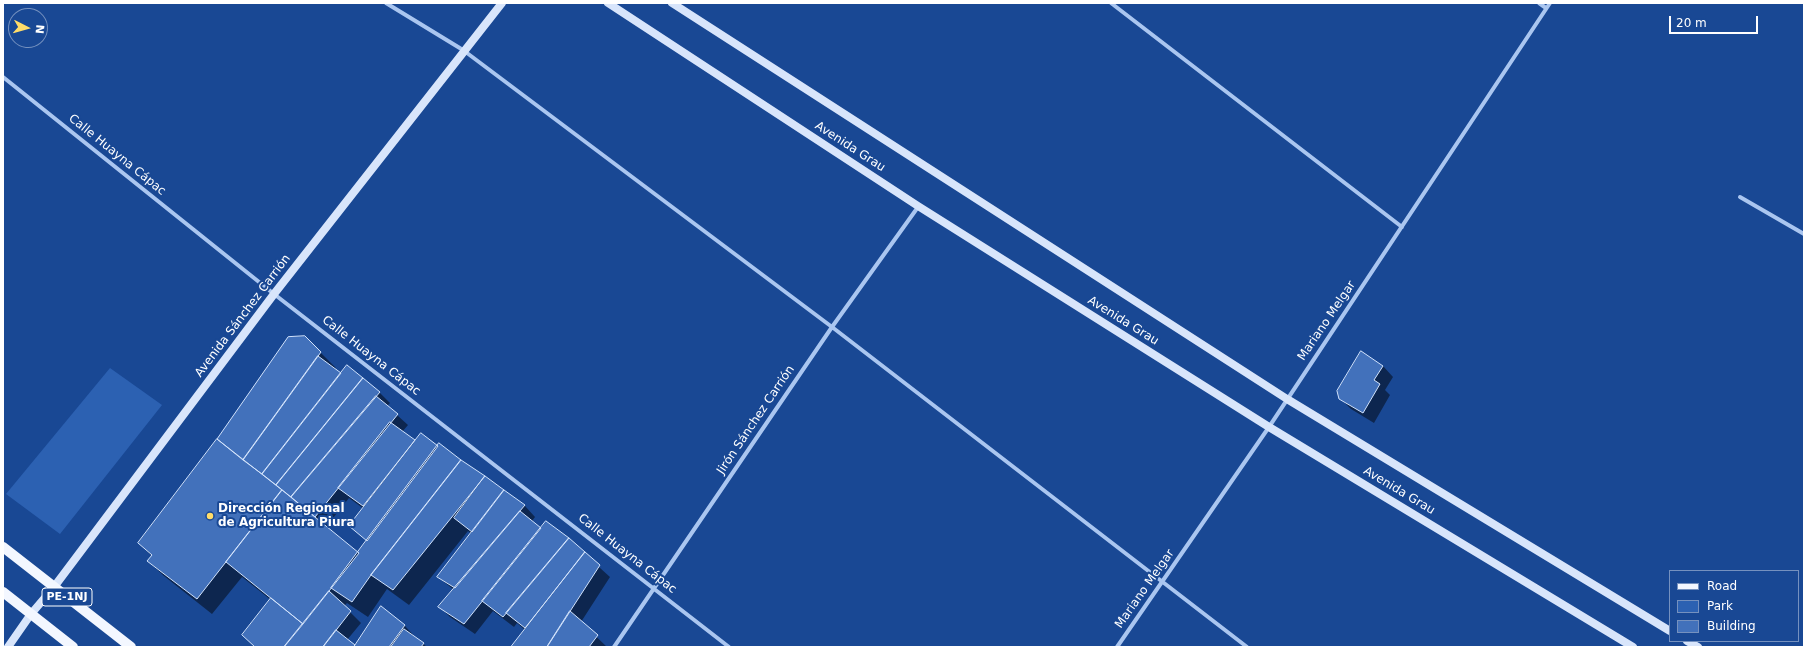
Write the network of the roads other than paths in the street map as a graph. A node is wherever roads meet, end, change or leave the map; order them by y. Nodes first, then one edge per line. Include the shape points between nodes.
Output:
1 (386, 3) edge
2 (502, 3) edge
3 (608, 3) edge
4 (672, 3) edge
5 (1111, 3) edge
6 (1539, 3) edge
7 (1550, 3) edge
8 (1546, 8) junction
9 (463, 50) junction
10 (3, 77) edge
11 (1740, 197) dead end
12 (918, 206) junction
13 (1402, 227) junction
14 (1804, 234) edge
15 (274, 294) junction
16 (832, 327) junction
17 (1287, 399) junction
18 (1269, 427) junction
19 (3, 547) edge
20 (1162, 582) junction
21 (54, 587) junction
22 (654, 587) junction
23 (3, 592) edge
24 (31, 614) junction
25 (1669, 630) edge
26 (1689, 642) edge
27 (1631, 646) edge
28 (8, 647) edge
29 (74, 647) edge
30 (131, 647) edge
31 (614, 647) edge
32 (729, 647) edge
33 (1117, 647) edge
34 (1247, 647) edge
35 (1698, 647) edge

1 - 9 street
2 - 9 street, Avenida Sánchez Carrión
3 - 12 street, Avenida Grau
4 - 17 street, Avenida Grau
5 - 13 street
6 - 8 street
7 - 8 street, Mariano Melgar
8 - 13 street, Mariano Melgar
9 - 15 street, Avenida Sánchez Carrión
9 - 16 street
10 - 15 street, Calle Huayna Cápac
11 - 14 street
12 - 16 street, Jirón Sánchez Carrión
12 - 18 street, Avenida Grau
13 - 17 street, Mariano Melgar
15 - 21 street, Avenida Sánchez Carrión
15 - 22 street, Calle Huayna Cápac
16 - 20 street
16 - 22 street, Jirón Sánchez Carrión
17 - 18 street, Mariano Melgar
17 - 25 street, Avenida Grau
18 - 20 street, Mariano Melgar
18 - 27 street, Avenida Grau
19 - 21 main road, PE-1NJ
20 - 33 street, Mariano Melgar
20 - 34 street
21 - 24 street, Avenida Sánchez Carrión
21 - 30 main road, PE-1NJ
22 - 31 street, Jirón Sánchez Carrión
22 - 32 street, Calle Huayna Cápac
23 - 24 main road, PE-1NJ
24 - 28 street, Avenida Sánchez Carrión
24 - 29 main road, PE-1NJ
26 - 35 street

